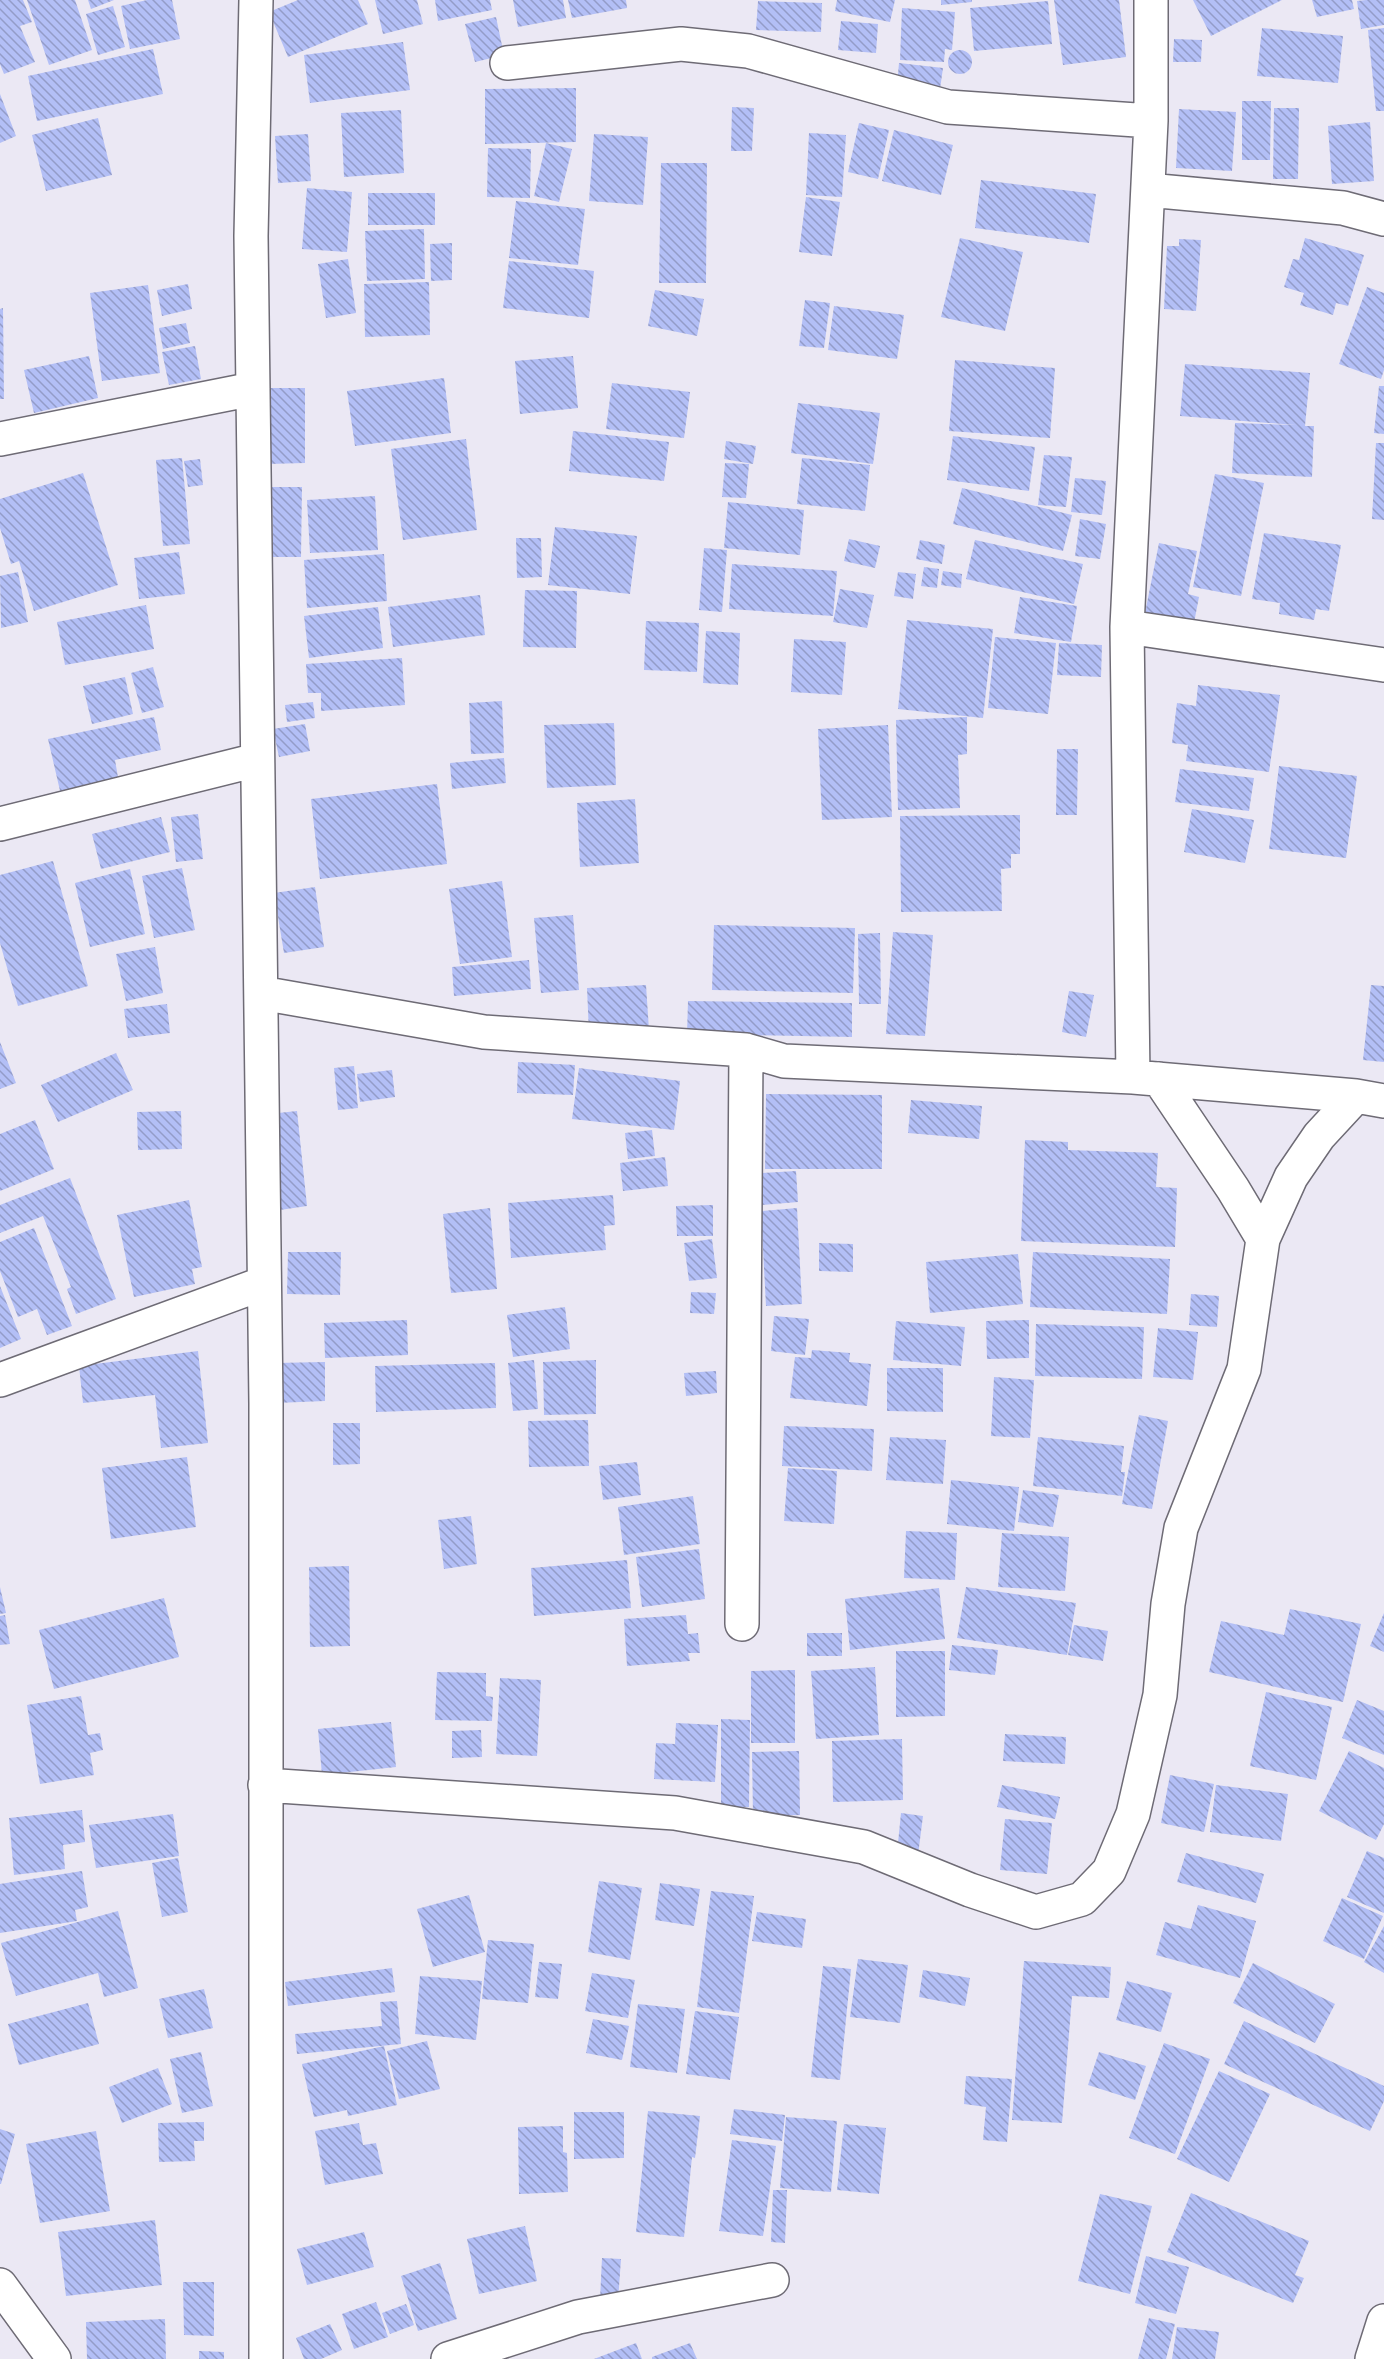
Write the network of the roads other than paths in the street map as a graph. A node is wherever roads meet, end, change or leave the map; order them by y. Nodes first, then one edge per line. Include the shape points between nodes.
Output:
1 (256, 0) edge
2 (1151, 0) edge
3 (507, 63) dead end
4 (1151, 120) junction
5 (1149, 190) junction
6 (1384, 219) edge
7 (253, 389) junction
8 (0, 439) edge
9 (1127, 627) junction
10 (1384, 665) edge
11 (257, 760) junction
12 (0, 824) edge
13 (261, 993) junction
14 (746, 1050) junction
15 (1146, 1078) junction
16 (1370, 1098) edge
17 (1263, 1239) junction
18 (264, 1283) junction
19 (0, 1380) edge
20 (742, 1624) dead end
21 (265, 1785) junction
22 (772, 2280) dead end
23 (0, 2285) edge
24 (1384, 2321) edge
25 (54, 2359) edge
26 (266, 2359) edge
27 (448, 2359) edge
28 (1372, 2359) edge

1 - 7 street via 251,236
2 - 4 street
3 - 4 street via 681,44 748,51 948,107
4 - 5 street
5 - 6 street via 1343,208
5 - 9 street
7 - 8 street
7 - 11 street
9 - 10 street
9 - 15 street
11 - 12 street
11 - 13 street
13 - 14 street via 484,1032
13 - 18 street
14 - 15 street via 783,1061
14 - 20 street
15 - 16 street
15 - 17 street via 1233,1189
16 - 17 street via 1319,1136 1291,1177
17 - 21 street via 1244,1369 1181,1528 1168,1604 1160,1695 1133,1814 1108,1871 1082,1899 1036,1912 864,1847 675,1813
18 - 19 street
18 - 21 street
21 - 26 street
22 - 27 street via 578,2317
23 - 25 street
24 - 28 street

